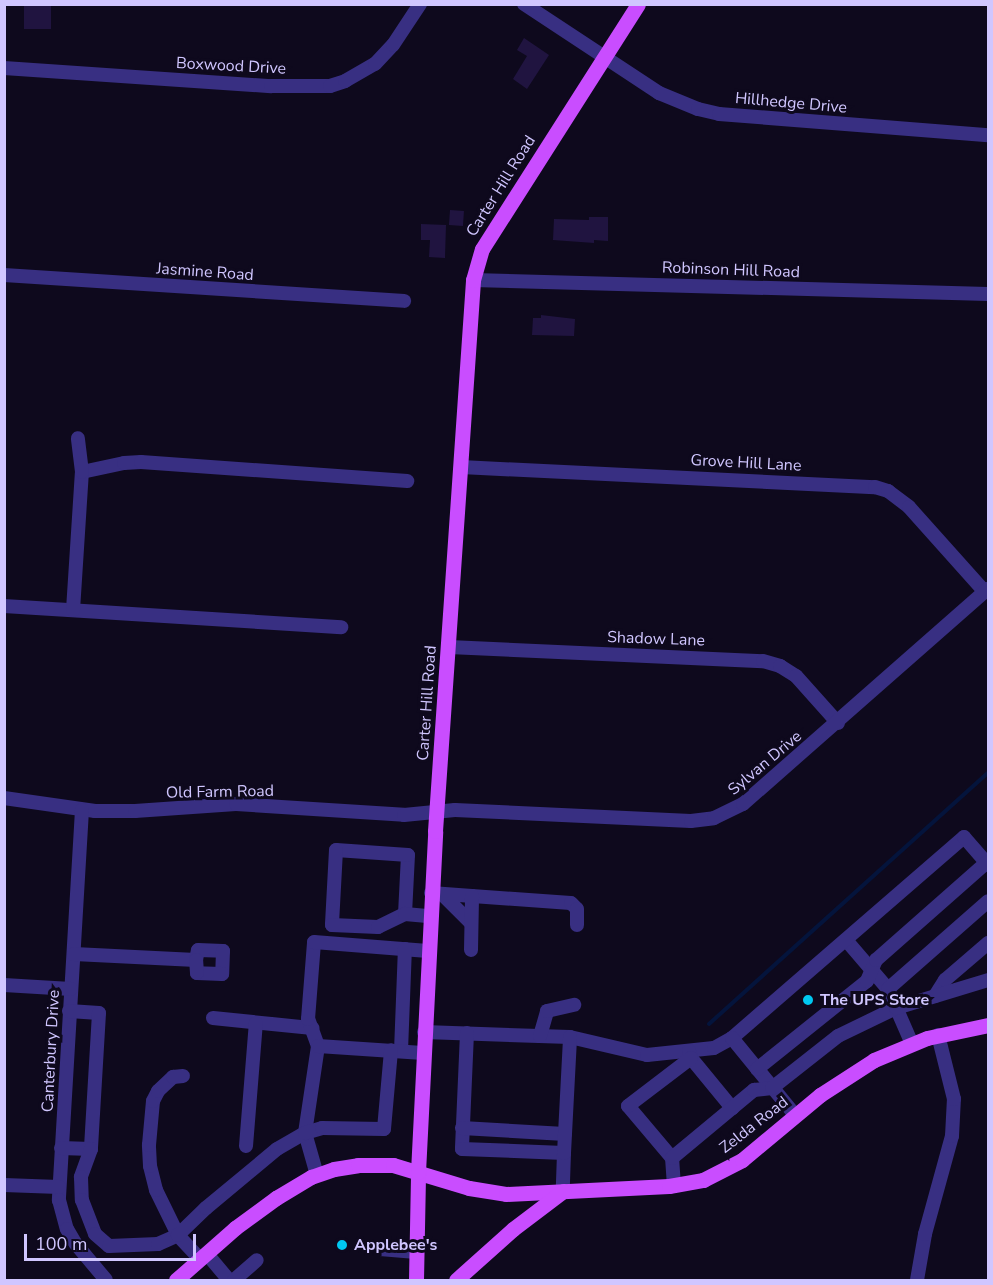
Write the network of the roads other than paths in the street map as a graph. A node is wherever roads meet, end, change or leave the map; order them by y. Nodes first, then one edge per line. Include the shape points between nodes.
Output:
1 (420, 4) edge
2 (524, 4) edge
3 (638, 4) edge
4 (604, 56) junction
5 (4, 68) edge
6 (988, 135) edge
7 (4, 275) edge
8 (473, 280) junction
9 (988, 294) edge
10 (404, 301) dead end
11 (78, 438) dead end
12 (461, 467) junction
13 (82, 472) junction
14 (407, 481) dead end
15 (987, 590) edge
16 (4, 606) edge
17 (73, 610) junction
18 (341, 627) dead end
19 (449, 647) junction
20 (838, 723) junction
21 (4, 798) edge
22 (82, 810) junction
23 (436, 813) junction
24 (987, 864) edge
25 (437, 894) junction
26 (472, 896) junction
27 (988, 901) edge
28 (405, 914) junction
29 (430, 916) junction
30 (470, 922) junction
31 (577, 925) dead end
32 (846, 940) junction
33 (988, 943) edge
34 (405, 949) junction
35 (471, 950) dead end
36 (428, 951) junction
37 (74, 954) junction
38 (196, 960) dead end
39 (871, 971) junction
40 (988, 980) edge
41 (4, 985) edge
42 (71, 989) junction
43 (888, 989) junction
44 (935, 996) junction
45 (574, 1005) dead end
46 (896, 1008) junction
47 (69, 1011) junction
48 (213, 1018) dead end
49 (256, 1023) junction
50 (988, 1025) edge
51 (312, 1028) junction
52 (424, 1032) junction
53 (467, 1033) junction
54 (938, 1035) junction
55 (540, 1036) junction
56 (570, 1037) junction
57 (732, 1038) junction
58 (912, 1044) junction
59 (318, 1046) junction
60 (396, 1051) junction
61 (423, 1053) junction
62 (690, 1054) junction
63 (757, 1069) junction
64 (183, 1076) dead end
65 (772, 1088) junction
66 (732, 1108) junction
67 (795, 1115) junction
68 (462, 1128) junction
69 (305, 1133) junction
70 (565, 1134) junction
71 (246, 1146) dead end
72 (61, 1148) junction
73 (91, 1149) junction
74 (564, 1153) junction
75 (672, 1158) junction
76 (418, 1172) junction
77 (317, 1175) junction
78 (4, 1185) edge
79 (674, 1186) junction
80 (59, 1187) junction
81 (563, 1191) junction
82 (178, 1235) junction
83 (380, 1249) dead end
84 (416, 1252) junction
85 (204, 1256) junction
86 (257, 1260) dead end
87 (106, 1281) edge
88 (176, 1281) edge
89 (229, 1281) edge
90 (234, 1281) edge
91 (416, 1281) edge
92 (456, 1281) edge
93 (917, 1281) edge

1 - 5 street, Boxwood Drive via 381,59 361,74 330,86 271,86
2 - 4 street, Hillhedge Drive
3 - 4 main road, Carter Hill Road
4 - 6 street, Hillhedge Drive via 659,93 709,112
4 - 8 main road, Carter Hill Road via 482,249
7 - 10 street, Jasmine Road
8 - 9 street, Robinson Hill Road
8 - 12 main road, Carter Hill Road
11 - 13 street
12 - 15 street, Grove Hill Lane via 875,487 888,491 909,507
12 - 19 main road, Carter Hill Road
13 - 14 street via 141,462
13 - 17 street
15 - 20 street, Sylvan Drive
16 - 17 street
17 - 18 street
19 - 20 street, Shadow Lane via 763,661 796,676
19 - 23 main road, Carter Hill Road
20 - 23 street, Sylvan Drive via 743,804 714,818 691,821 455,810
21 - 22 street, Old Farm Road
22 - 23 street, Old Farm Road via 135,811 236,804 404,815
22 - 37 street, Canterbury Drive
23 - 25 main road, Carter Hill Road
24 - 32 street via 964,837
24 - 39 street via 876,960
25 - 26 street
25 - 29 main road, Carter Hill Road
25 - 30 street
26 - 30 street
26 - 31 street via 571,903 577,909
27 - 43 street
28 - 28 street via 378,927 332,925 336,850 408,855
28 - 29 street
29 - 36 main road, Carter Hill Road
30 - 35 street
32 - 39 street
32 - 57 street
33 - 44 street via 945,980
34 - 36 street
34 - 51 street via 314,942 308,1019
34 - 60 street
36 - 52 main road, Carter Hill Road
37 - 38 street
37 - 42 street, Canterbury Drive
39 - 43 street
39 - 63 street via 867,981
40 - 44 street
41 - 42 street
42 - 47 street, Canterbury Drive
43 - 46 street
44 - 46 street
45 - 55 street via 547,1011
46 - 58 street
46 - 65 street via 838,1036
47 - 72 street, Canterbury Drive
47 - 73 street via 99,1013
48 - 49 street
49 - 51 street
49 - 71 street
50 - 54 main road, Zelda Road
51 - 59 street
52 - 53 street
52 - 61 main road, Carter Hill Road
53 - 55 street
53 - 68 street
54 - 58 main road, Zelda Road
54 - 93 street via 954,1100 952,1136 925,1234
55 - 56 street
56 - 62 street via 647,1055
56 - 70 street
57 - 62 street
57 - 63 street
58 - 67 main road, Zelda Road via 846,1076
59 - 60 street
59 - 69 street
60 - 61 street
60 - 69 street via 384,1129 322,1128
61 - 76 main road, Carter Hill Road
62 - 66 street
62 - 75 street via 628,1106
63 - 65 street
64 - 82 street via 173,1077 158,1091 153,1101 148,1145 156,1190
65 - 66 street via 754,1090
65 - 67 street
66 - 75 street
67 - 79 main road, Zelda Road via 726,1170
68 - 70 street
68 - 74 street via 462,1149
69 - 77 street
69 - 82 street via 277,1149
70 - 74 street
72 - 73 street
72 - 80 street, Canterbury Drive
73 - 82 street via 81,1177 82,1200 100,1239 109,1246 158,1244
74 - 81 street
75 - 79 street
76 - 77 main road via 381,1164
76 - 81 main road, Zelda Road via 489,1192
76 - 84 main road, Carter Hill Road
77 - 85 main road via 276,1198
78 - 80 street
79 - 81 main road, Zelda Road
80 - 87 street, Canterbury Drive via 67,1229
81 - 92 main road via 513,1229
82 - 85 street
83 - 84 street
84 - 91 main road, Carter Hill Road
85 - 88 main road
85 - 89 street
86 - 90 street

